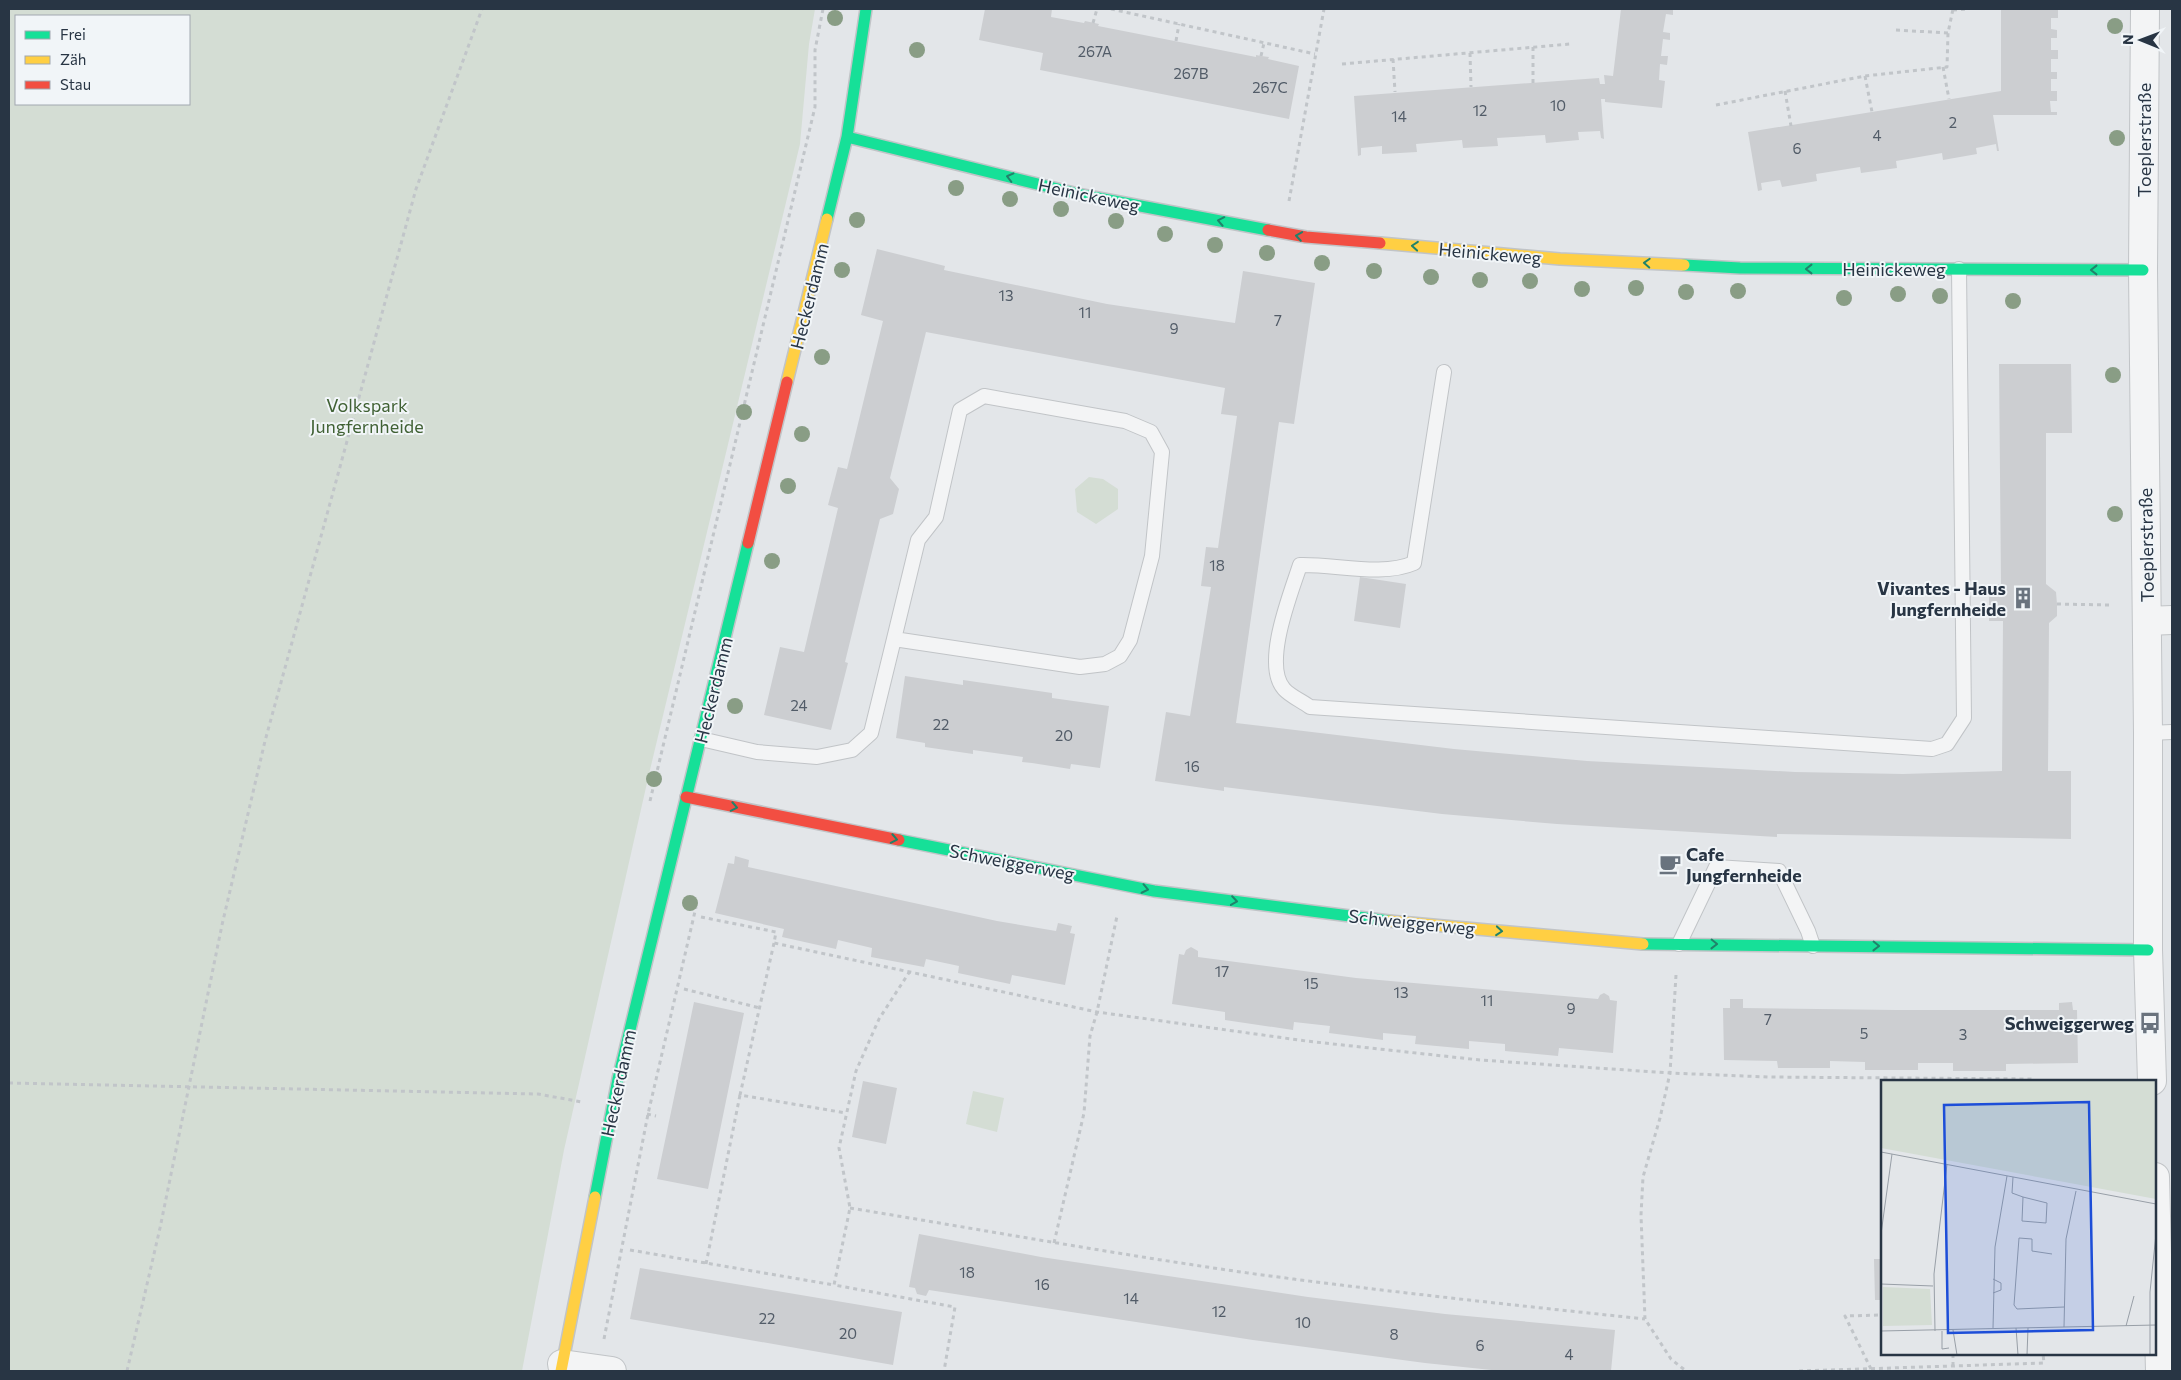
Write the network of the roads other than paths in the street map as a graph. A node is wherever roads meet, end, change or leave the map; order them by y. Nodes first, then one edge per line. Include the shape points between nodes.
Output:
1 (866, 9) edge
2 (2145, 9) edge
3 (847, 138) junction
4 (1960, 270) junction
5 (2143, 270) junction
6 (1444, 372) dead end
7 (2160, 620) edge
8 (894, 639) junction
9 (2160, 732) edge
10 (701, 739) junction
11 (686, 797) junction
12 (1679, 944) junction
13 (1813, 946) junction
14 (2148, 950) junction
15 (2152, 1080) edge
16 (2156, 1191) edge
17 (2166, 1332) edge
18 (607, 1359) edge
19 (562, 1368) edge
20 (2160, 1371) edge

1 - 3 street, Heckerdamm
2 - 5 street, Toeplerstraße
4 -> 3 street, Heinickeweg via 1740,268 1560,259 1330,239 1082,195
3 - 10 street, Heckerdamm
5 -> 4 street, Heinickeweg
4 - 6 lane via 1964,718 1946,744 1932,749 1310,707 1283,688 1274,664 1280,627 1300,565 1378,569 1403,568 1414,563
5 - 7 street, Toeplerstraße
7 - 9 street, Toeplerstraße
8 - 8 lane via 1080,667 1105,664 1120,656 1130,640 1152,556 1162,452 1151,432 1125,422 984,396 960,410 936,517 918,540
8 - 10 lane via 871,733 852,750 817,757 757,752
9 - 14 street, Toeplerstraße
10 - 11 street, Heckerdamm
11 -> 12 street, Schweiggerweg via 1162,892 1368,919 1633,944
11 - 19 street, Heckerdamm via 618,1079
12 -> 13 street, Schweiggerweg
12 - 13 lane via 1716,867 1779,871
13 -> 14 street, Schweiggerweg
14 - 15 street, Toeplerstraße
16 - 17 street
17 - 20 street
18 - 19 street

